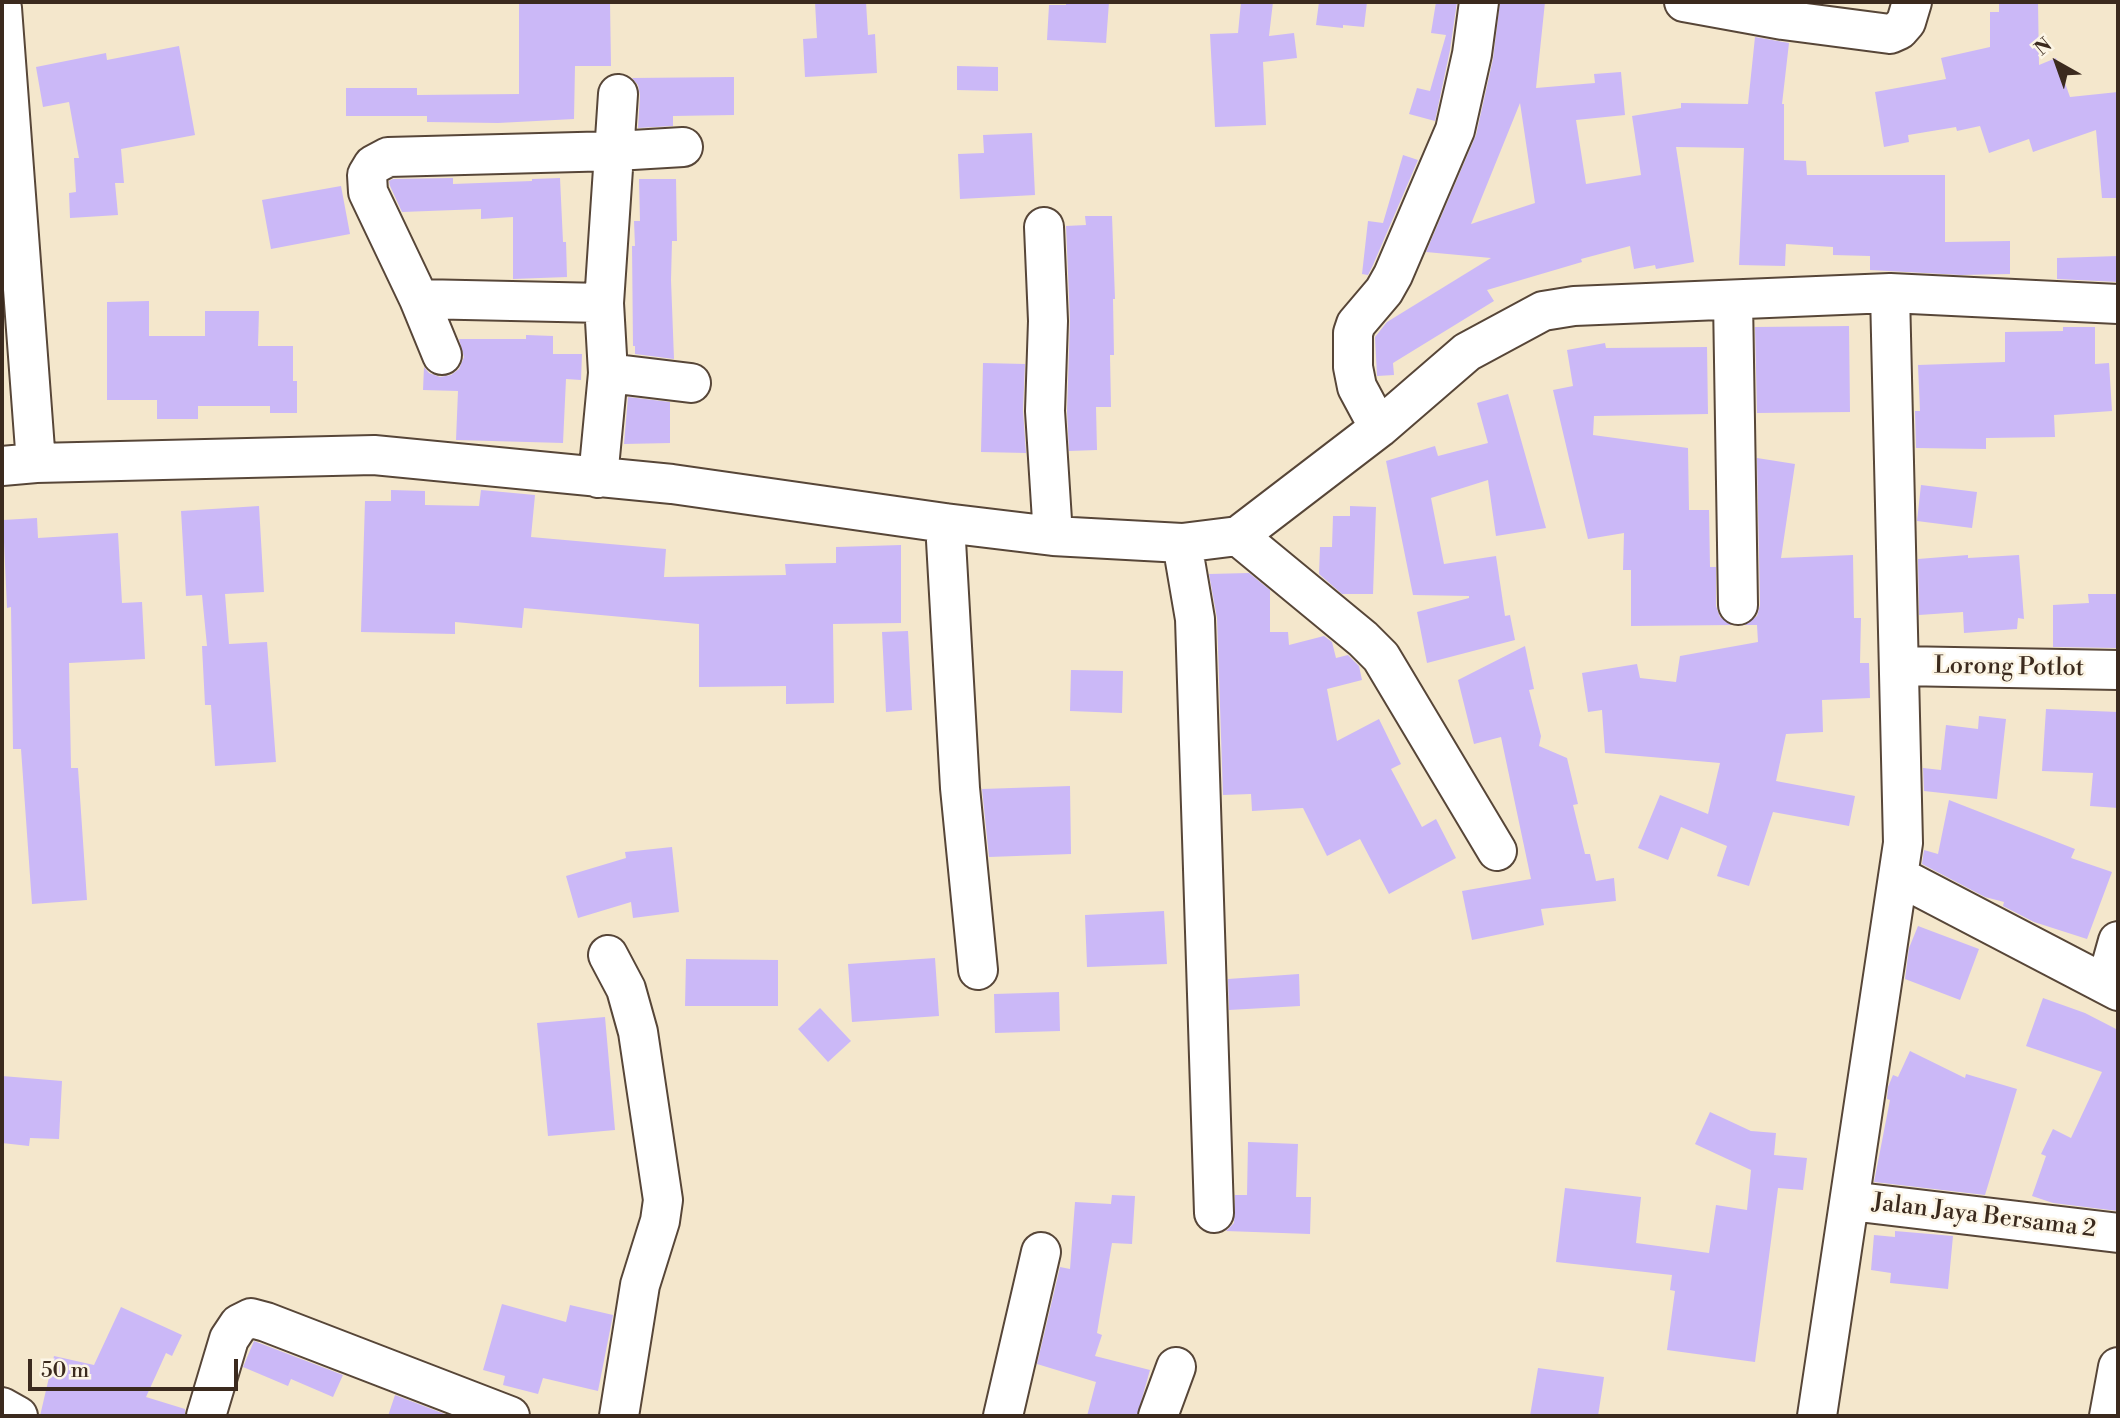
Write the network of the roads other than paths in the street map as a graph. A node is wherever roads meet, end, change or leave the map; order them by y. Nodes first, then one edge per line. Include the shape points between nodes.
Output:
1 (1479, 2) edge
2 (1684, 2) edge
3 (1912, 2) edge
4 (2, 8) edge
5 (618, 94) dead end
6 (683, 146) dead end
7 (616, 151) junction
8 (1044, 227) dead end
9 (1890, 293) junction
10 (419, 299) junction
11 (1733, 300) junction
12 (604, 303) junction
13 (2118, 303) edge
14 (442, 355) dead end
15 (608, 373) junction
16 (691, 383) dead end
17 (1379, 428) junction
18 (19, 465) edge
19 (598, 478) junction
20 (945, 523) junction
21 (1053, 536) junction
22 (1238, 536) junction
23 (1182, 543) junction
24 (1738, 605) dead end
25 (1899, 666) junction
26 (2118, 670) edge
27 (1497, 851) dead end
28 (1898, 876) junction
29 (2118, 941) edge
30 (608, 955) dead end
31 (978, 970) dead end
32 (2112, 988) edge
33 (1850, 1201) junction
34 (1214, 1213) dead end
35 (2118, 1233) edge
36 (1041, 1252) dead end
37 (1175, 1367) dead end
38 (2118, 1367) edge
39 (2, 1407) edge
40 (18, 1416) edge
41 (206, 1416) edge
42 (510, 1416) edge
43 (619, 1416) edge
44 (1003, 1416) edge
45 (1158, 1416) edge
46 (1817, 1416) edge
47 (2109, 1416) edge

1 - 17 street via 1455,130 1393,275 1353,333 1357,387
2 - 3 street via 1890,34 1906,22
4 - 18 street
5 - 7 street
6 - 7 street
7 - 10 street via 388,157 373,165 367,175 368,192
7 - 12 street
8 - 21 street via 1045,411
9 - 11 street
9 - 13 street
9 - 25 street
10 - 12 street
10 - 14 street
11 - 17 street via 1543,311 1467,352
11 - 24 street
12 - 15 street
15 - 16 street
15 - 19 street
17 - 22 street
18 - 19 street via 374,455
19 - 20 street via 672,484
20 - 21 street
20 - 31 street via 960,788
21 - 23 street
22 - 23 street
22 - 27 street via 1381,657
23 - 34 street via 1195,619
25 - 26 street, Lorong Potlot
25 - 28 street via 1903,843
28 - 32 street
28 - 33 street
29 - 32 street
30 - 43 street via 626,989 638,1032 663,1199 640,1285
33 - 35 street, Jalan Jaya Bersama 2
33 - 46 street
36 - 44 street
37 - 45 street
38 - 47 street
39 - 40 street
41 - 42 street via 229,1339 239,1324 251,1318

